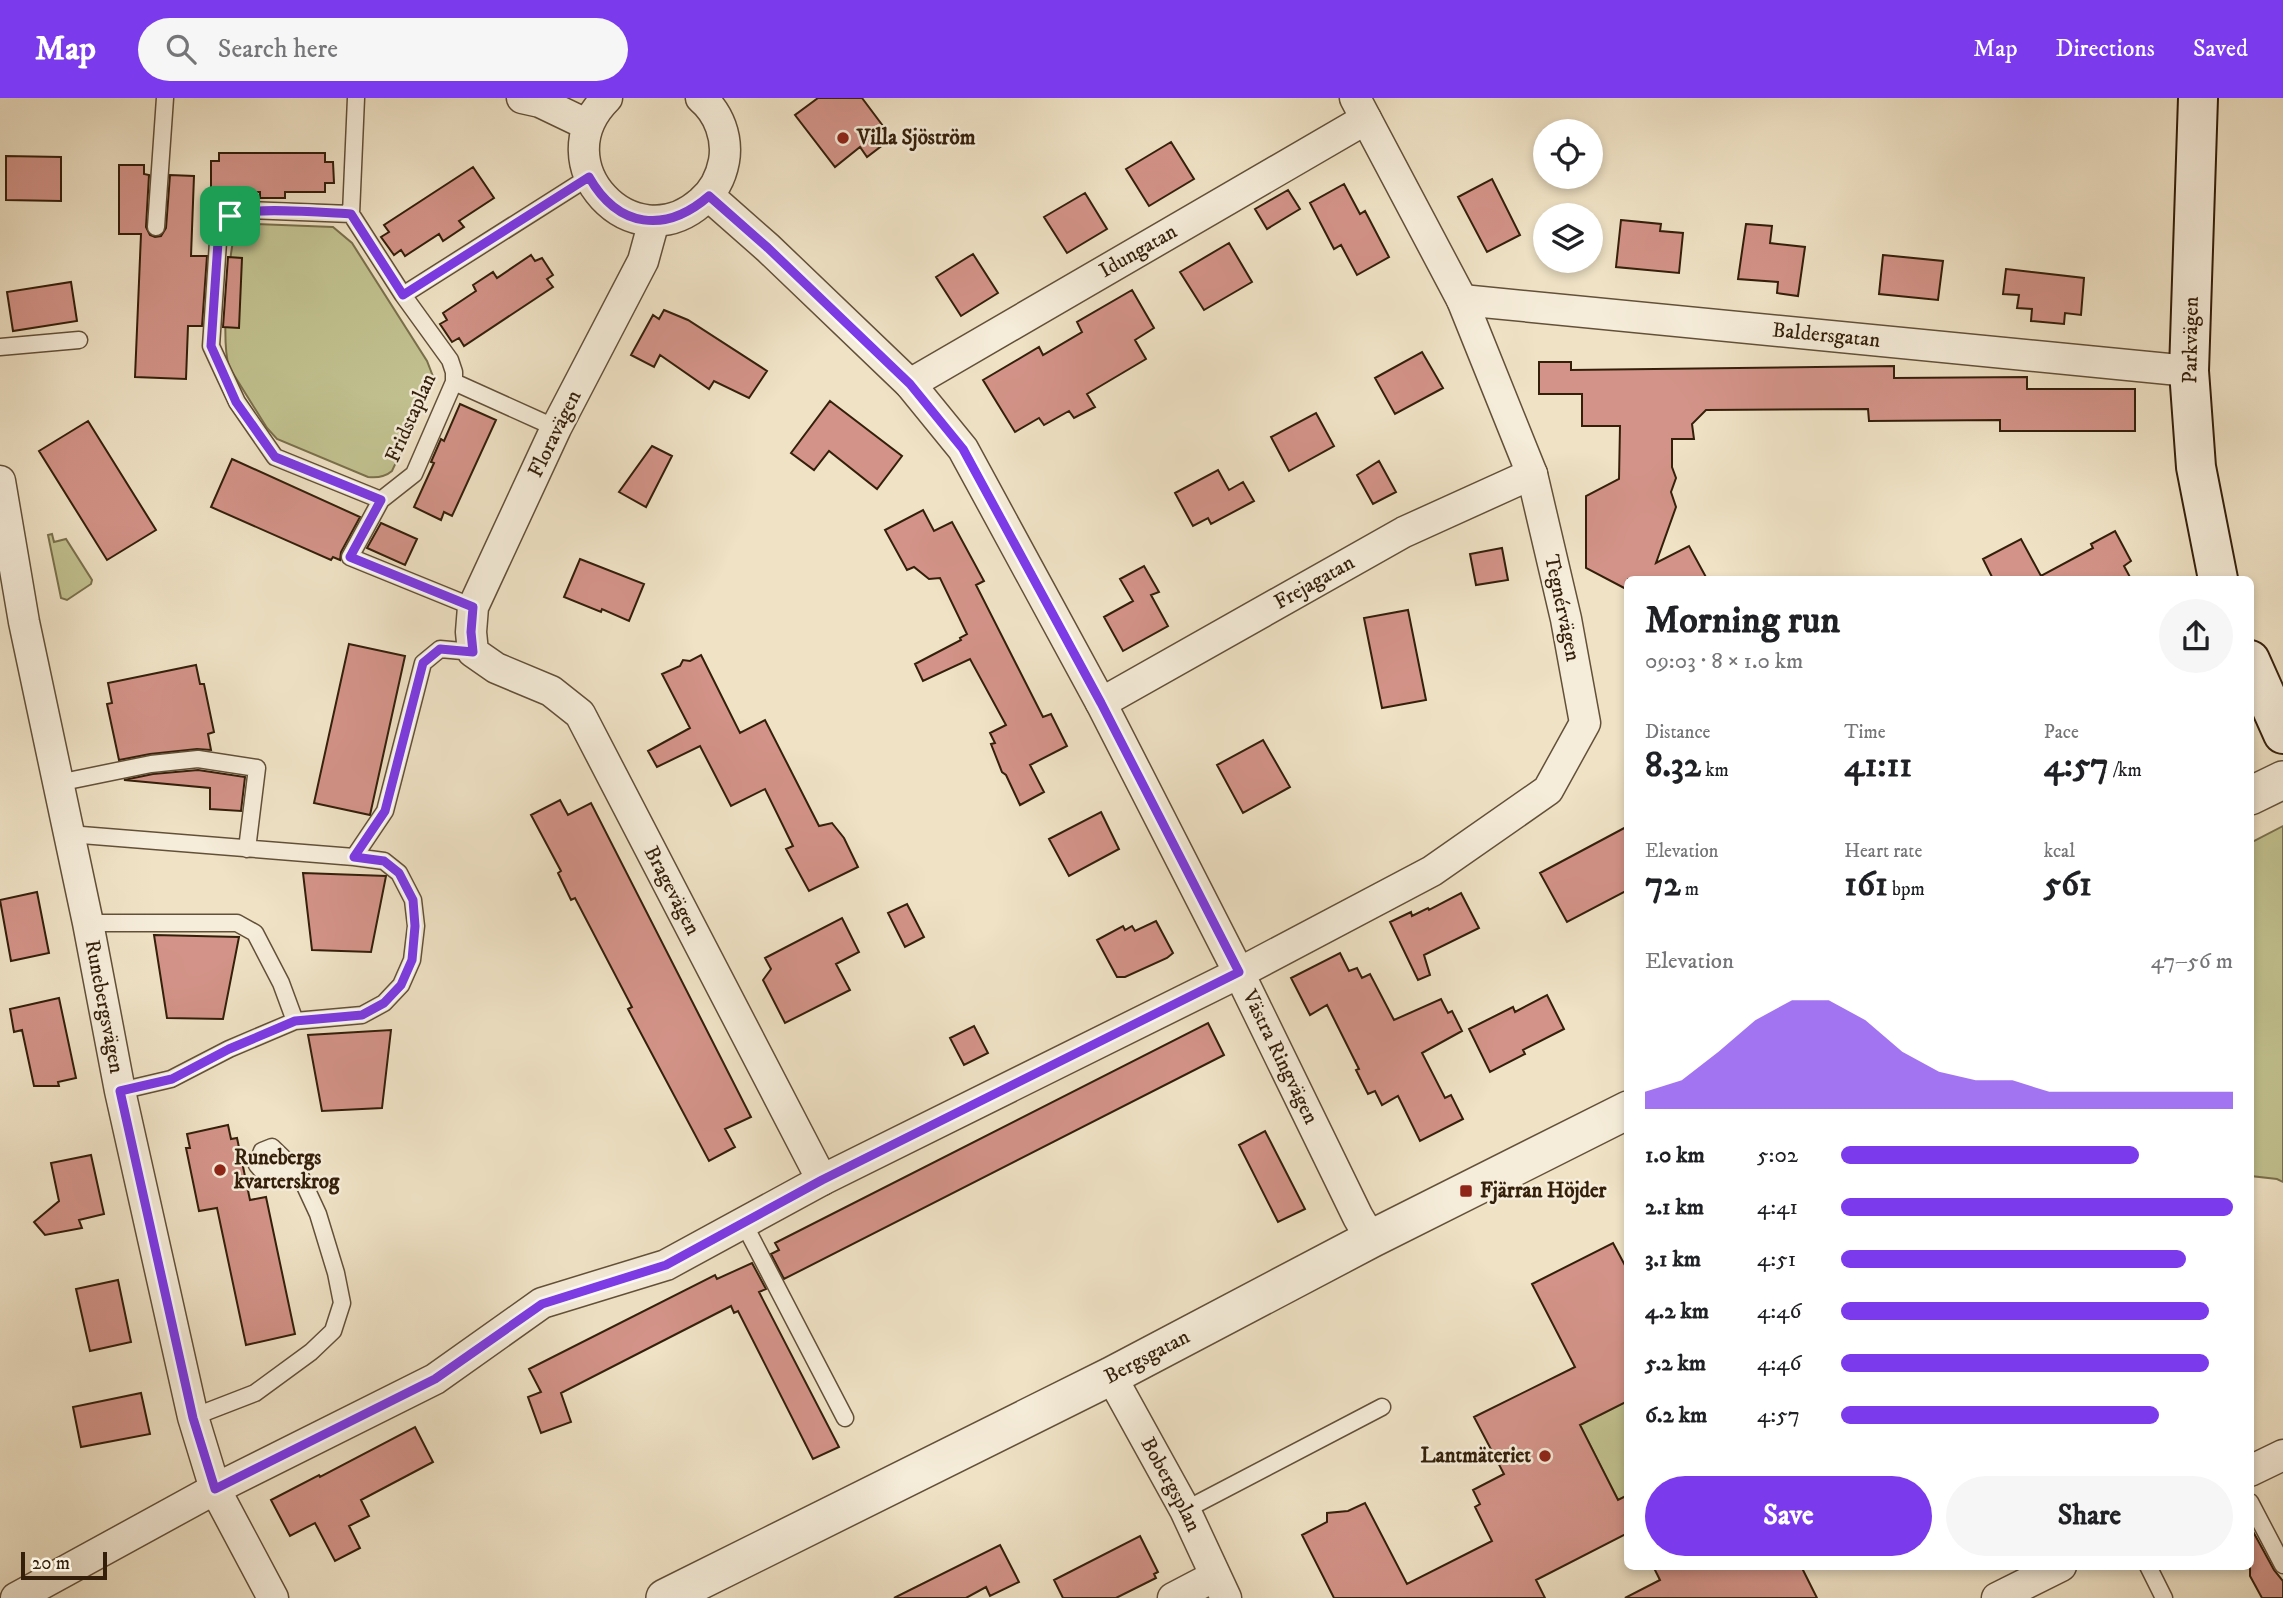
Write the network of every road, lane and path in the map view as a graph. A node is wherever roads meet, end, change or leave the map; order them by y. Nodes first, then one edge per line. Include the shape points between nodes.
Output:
1 (165, 98) edge
2 (356, 98) edge
3 (522, 98) edge
4 (607, 98) edge
5 (2198, 98) edge
6 (708, 100) edge
7 (1361, 109) edge
8 (588, 125) junction
9 (589, 177) junction
10 (709, 196) junction
11 (351, 214) junction
12 (654, 221) junction
13 (156, 227) dead end
14 (403, 295) junction
15 (1462, 300) junction
16 (79, 340) dead end
17 (0, 347) edge
18 (2189, 371) junction
19 (454, 382) junction
20 (910, 384) junction
21 (556, 428) junction
22 (1532, 474) junction
23 (0, 481) edge
24 (381, 500) junction
25 (6, 546) edge
26 (2217, 576) edge
27 (473, 607) junction
28 (473, 652) junction
29 (2254, 669) edge
30 (1101, 703) junction
31 (2283, 734) edge
32 (2283, 780) edge
33 (58, 783) junction
34 (2254, 794) edge
35 (69, 834) junction
36 (247, 849) junction
37 (354, 857) junction
38 (88, 923) junction
39 (1239, 972) junction
40 (295, 1021) junction
41 (120, 1091) junction
42 (1624, 1112) edge
43 (299, 1173) dead end
44 (822, 1180) junction
45 (744, 1224) junction
46 (1371, 1239) junction
47 (1111, 1376) junction
48 (1382, 1408) dead end
49 (193, 1418) junction
50 (845, 1418) dead end
51 (2283, 1455) edge
52 (2254, 1469) edge
53 (215, 1489) junction
54 (1185, 1510) junction
55 (2254, 1510) edge
56 (2283, 1565) edge
57 (2054, 1570) edge
58 (2150, 1570) edge
59 (1221, 1587) edge
60 (2005, 1596) edge
61 (16, 1598) edge
62 (273, 1598) edge
63 (665, 1598) edge
64 (1173, 1598) edge
65 (2164, 1598) edge

1 - 13 lane
2 - 11 lane
3 - 8 street
4 - 8 street
5 - 18 main road, Parkvägen
6 - 10 street via 724,139 719,178
7 - 15 street, Tegnérvägen
7 - 20 street, Idungatan
8 - 9 street via 584,160
9 - 12 street via 599,195 615,209
9 - 14 lane
10 - 12 street via 675,218
10 - 20 street, Västra Ringvägen
11 - 14 lane, Fridstaplan
11 - 24 lane via 250,210 230,216 218,242 211,346 236,402 275,457
12 - 21 street, Floravägen via 643,261
14 - 19 lane, Fridstaplan via 450,360
15 - 18 street, Baldersgatan
15 - 22 street, Tegnérvägen
16 - 17 lane
18 - 26 main road, Parkvägen via 2196,467
19 - 21 lane
19 - 24 lane, Fridstaplan via 414,474
20 - 30 street, Västra Ringvägen via 963,449
21 - 27 street, Floravägen
22 - 30 street, Frejagatan via 1404,532
22 - 39 street, Tegnérvägen via 1585,723 1548,790 1432,871
23 - 25 street, Runebergsvägen
24 - 27 lane via 350,557
25 - 33 street, Runebergsvägen
27 - 28 street, Floravägen
28 - 37 lane via 440,649 423,663 385,811
28 - 44 street, Bragevägen via 496,668 551,691 580,713
29 - 31 main road
30 - 39 street, Västra Ringvägen
32 - 34 street
33 - 35 street, Runebergsvägen
33 - 36 lane via 198,759 257,768
35 - 36 lane
35 - 38 street, Runebergsvägen
36 - 37 lane
37 - 40 lane via 384,861 399,873 413,900 412,960 401,985 384,1003 362,1015
38 - 40 lane via 237,923 255,933
38 - 41 street, Runebergsvägen
39 - 44 street, Tegnérvägen
39 - 46 street, Västra Ringvägen
40 - 41 lane via 172,1079
41 - 49 street, Runebergsvägen
42 - 46 street, Bergsgatan
43 - 49 lane via 318,1214 336,1273 342,1303 333,1331 254,1393
44 - 45 street, Tegnérvägen
45 - 50 lane
45 - 53 street, Tegnérvägen via 666,1265 542,1304 435,1379
46 - 47 street, Bergsgatan
47 - 54 street, Bobergsplan
47 - 63 street, Bergsgatan
48 - 54 lane
49 - 53 street, Runebergsvägen
51 - 52 street
53 - 61 street, Tegnérvägen
53 - 62 street, Runebergsvägen
54 - 59 street, Bobergsplan
55 - 56 lane
57 - 60 street
58 - 65 lane
59 - 64 street

